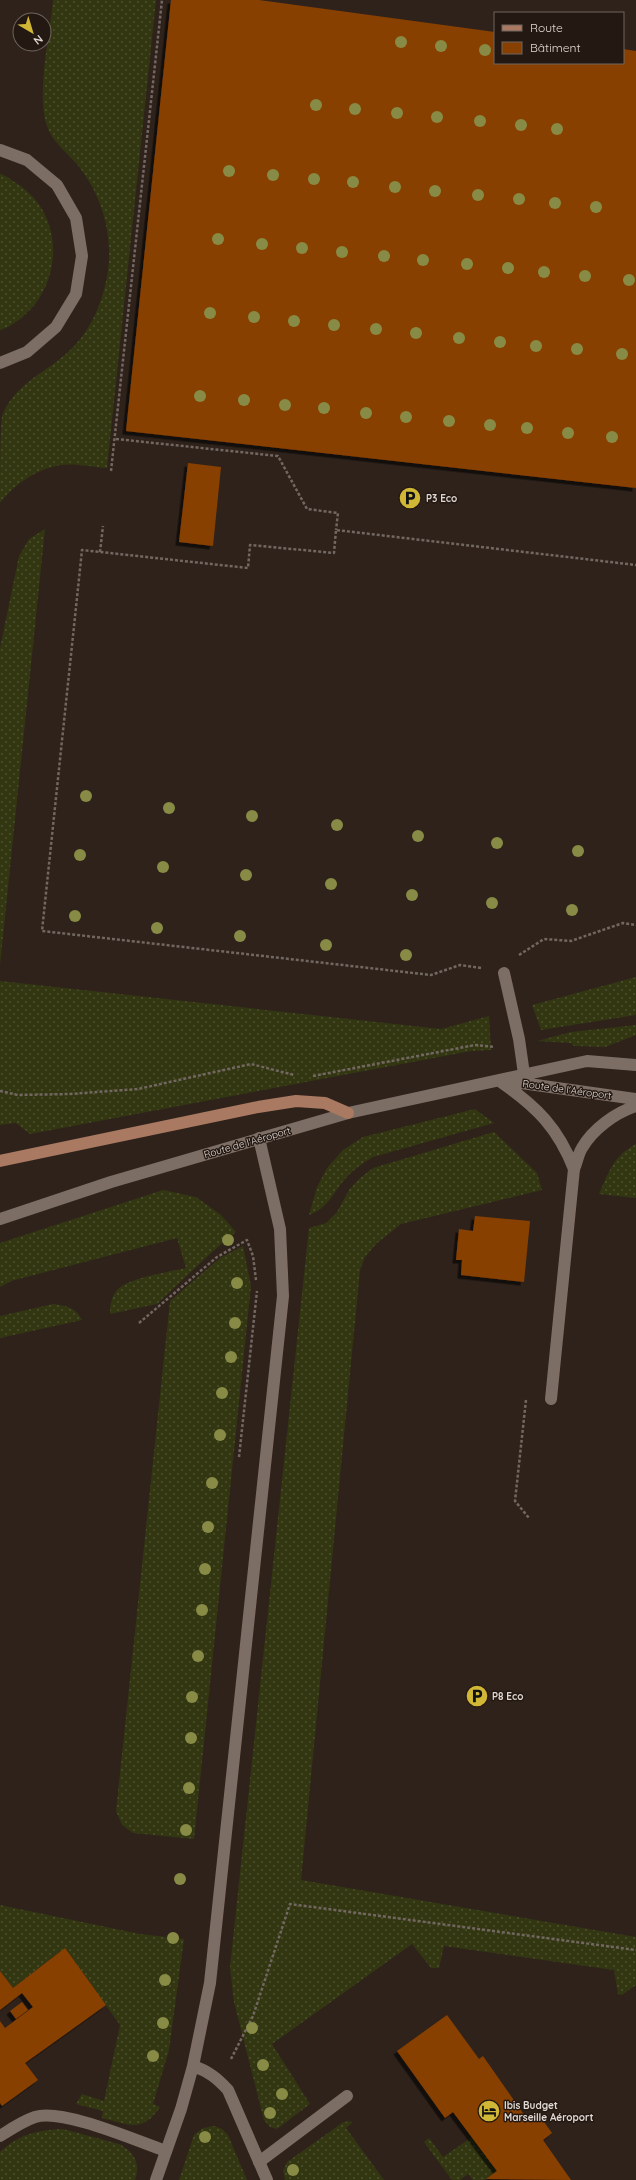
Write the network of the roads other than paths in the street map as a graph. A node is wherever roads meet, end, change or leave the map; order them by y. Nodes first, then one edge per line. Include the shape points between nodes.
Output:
1 (0, 150) edge
2 (1, 364) edge
3 (504, 973) dead end
4 (636, 1065) edge
5 (524, 1074) junction
6 (498, 1080) junction
7 (636, 1099) edge
8 (636, 1106) edge
9 (348, 1113) junction
10 (259, 1138) junction
11 (0, 1161) edge
12 (574, 1169) junction
13 (0, 1219) edge
14 (551, 1399) dead end
15 (193, 2066) junction
16 (347, 2096) dead end
17 (0, 2136) edge
18 (166, 2150) junction
19 (259, 2162) junction
20 (156, 2180) edge
21 (267, 2180) edge

1 - 2 street via 27,160 57,185 76,218 82,256 76,294 56,327 27,352
3 - 5 street
4 - 5 street, Route de l'Aéroport via 587,1061
5 - 6 street, Route de l'Aéroport
6 - 7 street, Route de l'Aéroport
6 - 9 street, Route de l'Aéroport
6 - 12 street via 539,1111 566,1148
8 - 12 street via 612,1117 595,1133 582,1149
9 - 10 street, Route de l'Aéroport
9 - 11 main road via 325,1103 296,1101
10 - 13 street, Route de l'Aéroport via 111,1182
10 - 15 street via 280,1229 283,1296 216,1936 210,1983
12 - 14 street
15 - 18 street
15 - 19 street via 219,2080 228,2090
16 - 19 street
17 - 18 street via 36,2116 52,2115 86,2123
18 - 20 street
19 - 21 street

